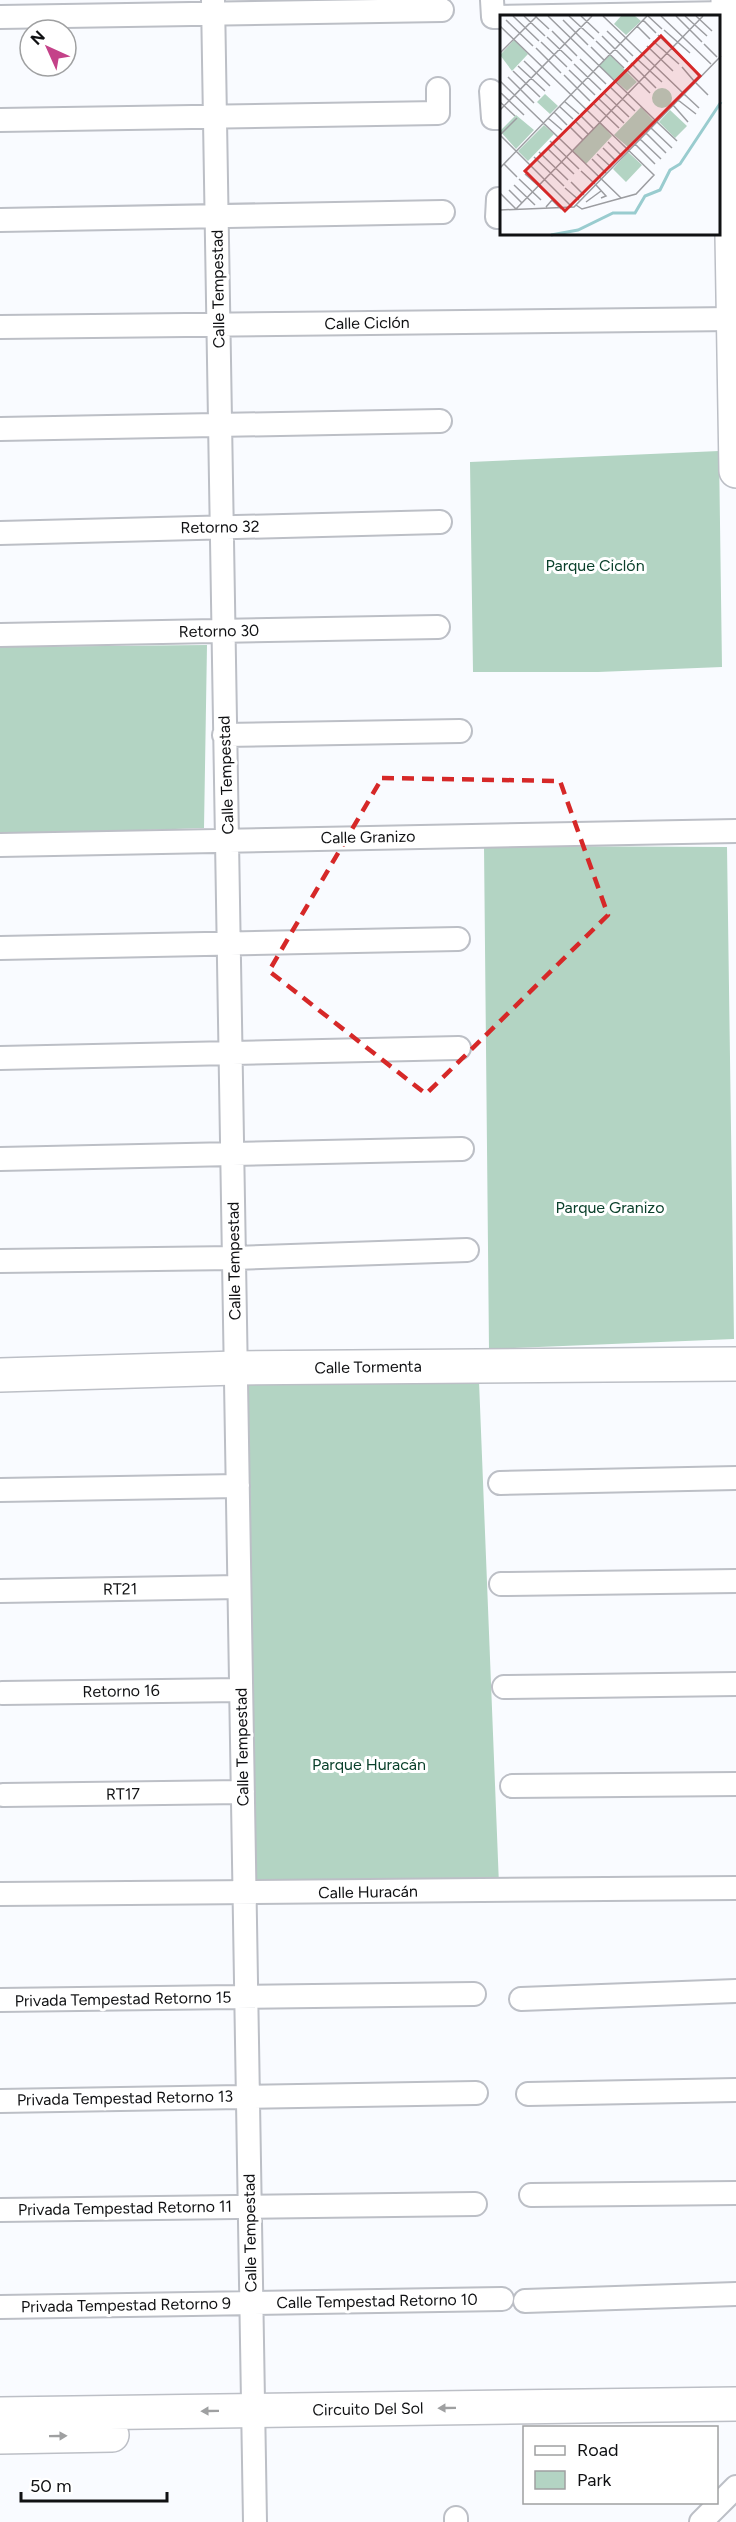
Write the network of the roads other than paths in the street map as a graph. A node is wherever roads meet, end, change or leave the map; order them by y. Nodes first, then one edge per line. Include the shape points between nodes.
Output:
1 (492, 0) edge
2 (728, 6) edge
3 (213, 7) edge
4 (442, 10) dead end
5 (536, 15) edge
6 (0, 17) edge
7 (500, 17) edge
8 (438, 89) dead end
9 (491, 91) dead end
10 (724, 113) edge
11 (215, 116) junction
12 (500, 118) edge
13 (0, 120) edge
14 (443, 212) dead end
15 (725, 215) edge
16 (216, 216) junction
17 (0, 220) edge
18 (733, 319) junction
19 (218, 324) junction
20 (0, 327) edge
21 (440, 421) dead end
22 (220, 425) junction
23 (0, 429) edge
24 (736, 471) edge
25 (440, 522) dead end
26 (222, 527) junction
27 (0, 533) edge
28 (438, 627) dead end
29 (224, 631) junction
30 (0, 635) edge
31 (460, 731) dead end
32 (224, 735) junction
33 (736, 831) edge
34 (228, 839) junction
35 (0, 846) edge
36 (458, 939) dead end
37 (228, 944) junction
38 (0, 948) edge
39 (459, 1048) dead end
40 (231, 1055) junction
41 (0, 1058) edge
42 (462, 1149) dead end
43 (232, 1155) junction
44 (0, 1159) edge
45 (467, 1250) dead end
46 (234, 1258) junction
47 (0, 1261) edge
48 (736, 1364) edge
49 (236, 1368) junction
50 (0, 1375) edge
51 (736, 1478) edge
52 (500, 1483) dead end
53 (238, 1486) junction
54 (0, 1490) edge
55 (736, 1581) edge
56 (501, 1584) dead end
57 (239, 1587) junction
58 (0, 1591) edge
59 (736, 1683) edge
60 (504, 1687) dead end
61 (241, 1690) junction
62 (2, 1693) dead end
63 (736, 1784) edge
64 (512, 1786) dead end
65 (243, 1792) junction
66 (3, 1795) dead end
67 (736, 1888) edge
68 (0, 1894) edge
69 (245, 1894) junction
70 (736, 1991) edge
71 (474, 1994) dead end
72 (246, 1998) junction
73 (520, 1999) dead end
74 (0, 2000) edge
75 (736, 2090) edge
76 (476, 2093) dead end
77 (528, 2094) dead end
78 (249, 2095) junction
79 (0, 2101) edge
80 (736, 2193) edge
81 (531, 2195) dead end
82 (475, 2204) dead end
83 (250, 2206) junction
84 (0, 2210) edge
85 (736, 2294) edge
86 (502, 2299) dead end
87 (525, 2301) dead end
88 (252, 2303) junction
89 (0, 2307) edge
90 (736, 2404) edge
91 (0, 2414) edge
92 (253, 2422) junction
93 (736, 2423) edge
94 (582, 2426) edge
95 (523, 2428) edge
96 (0, 2437) edge
97 (736, 2487) edge
98 (255, 2522) edge
99 (701, 2522) edge

1 - 7 street via 493,17
2 - 5 street
2 - 10 street
3 - 4 street
3 - 6 street
3 - 11 street, Calle Tempestad
8 - 11 street via 438,113
9 - 12 street via 493,118
10 - 15 street
11 - 13 street
11 - 16 street, Calle Tempestad
14 - 16 street
15 - 18 street
16 - 17 street
16 - 19 street, Calle Tempestad
18 - 19 street, Calle Ciclón
18 - 24 street
19 - 20 street, Calle Ciclón
19 - 22 street, Calle Tempestad
21 - 22 street
22 - 23 street
22 - 26 street, Calle Tempestad
25 - 26 street, Retorno 32
26 - 27 street, Retorno 32
26 - 29 street, Calle Tempestad
28 - 29 street, Retorno 30
29 - 30 street, Retorno 30
29 - 32 street, Calle Tempestad
31 - 32 street
32 - 34 street, Calle Tempestad
33 - 34 street, Calle Granizo
34 - 35 street, Calle Granizo
34 - 37 street, Calle Tempestad
36 - 37 street
37 - 38 street
37 - 40 street, Calle Tempestad
39 - 40 street
40 - 41 street
40 - 43 street, Calle Tempestad
42 - 43 street
43 - 44 street
43 - 46 street, Calle Tempestad
45 - 46 street
46 - 47 street
46 - 49 street, Calle Tempestad
48 - 49 street, Calle Tormenta
49 - 50 street, Calle Tormenta
49 - 53 street, Calle Tempestad
51 - 52 street
53 - 54 street
53 - 57 street, Calle Tempestad
55 - 56 street
57 - 58 street, RT21
57 - 61 street, Calle Tempestad
59 - 60 street
61 - 62 street, Retorno 16
61 - 65 street, Calle Tempestad
63 - 64 street
65 - 66 street, RT17
65 - 69 street, Calle Tempestad
67 - 69 street, Calle Huracán
68 - 69 street, Calle Huracán
69 - 72 street, Calle Tempestad
70 - 73 street
71 - 72 street, Privada Tempestad Retorno 15
72 - 74 street, Privada Tempestad Retorno 15
72 - 78 street, Calle Tempestad
75 - 77 street
76 - 78 street, Privada Tempestad Retorno 13
78 - 79 street, Privada Tempestad Retorno 13
78 - 83 street, Calle Tempestad
80 - 81 street
82 - 83 street, Privada Tempestad Retorno 11
83 - 84 street, Privada Tempestad Retorno 11
83 - 88 street, Calle Tempestad
85 - 87 street
86 - 88 street, Calle Tempestad Retorno 10
88 - 89 street, Privada Tempestad Retorno 9
88 - 92 street, Calle Tempestad
90 -> 92 street, Circuito Del Sol
92 -> 91 street, Circuito Del Sol
92 - 95 street, Circuito Del Sol
96 -> 92 street, Circuito Del Sol
92 - 98 street, Calle Tempestad
93 - 94 street
97 - 99 street

